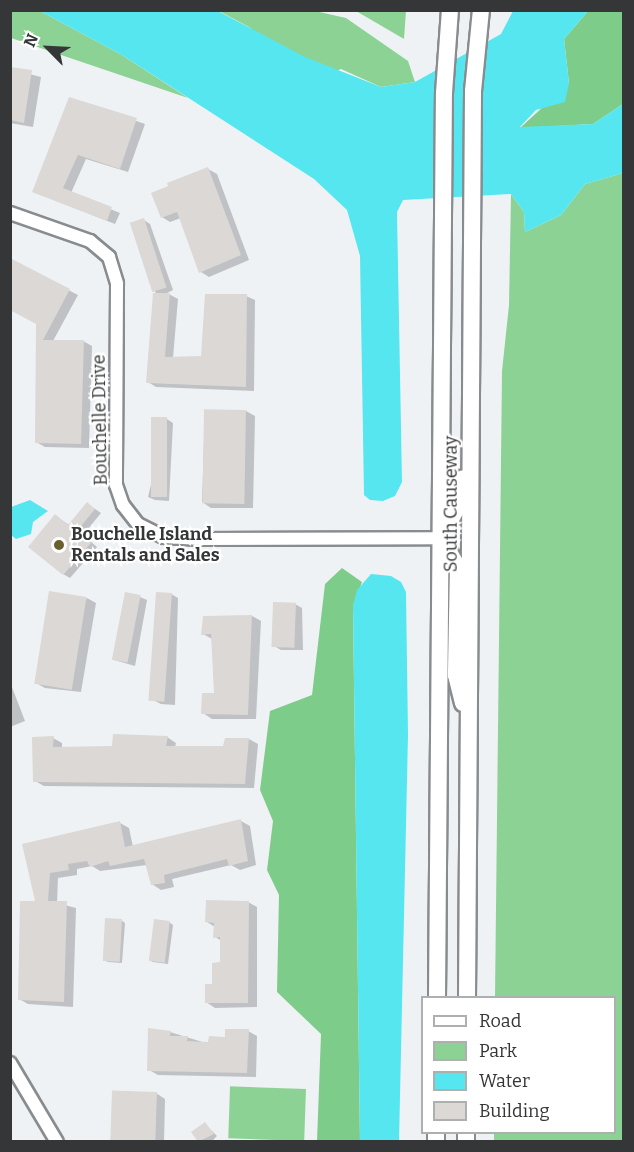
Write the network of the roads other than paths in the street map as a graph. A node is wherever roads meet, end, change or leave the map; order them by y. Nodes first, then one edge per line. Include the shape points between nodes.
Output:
1 (449, 13) edge
2 (480, 13) edge
3 (10, 213) edge
4 (471, 425) junction
5 (441, 538) junction
6 (469, 728) junction
7 (437, 996) edge
8 (467, 996) edge
9 (10, 1063) edge
10 (57, 1142) edge

1 - 5 main road, South Causeway via 443,202
2 - 4 main road, South Causeway via 474,91
3 - 5 street, Bouchelle Drive via 90,242 109,257 117,284 116,485 123,505 138,524 164,537 179,538
4 - 5 main road via 458,506
4 - 6 main road, South Causeway
5 - 6 main road via 458,567 456,675
5 - 7 main road, South Causeway
6 - 8 main road, South Causeway
9 - 10 street

